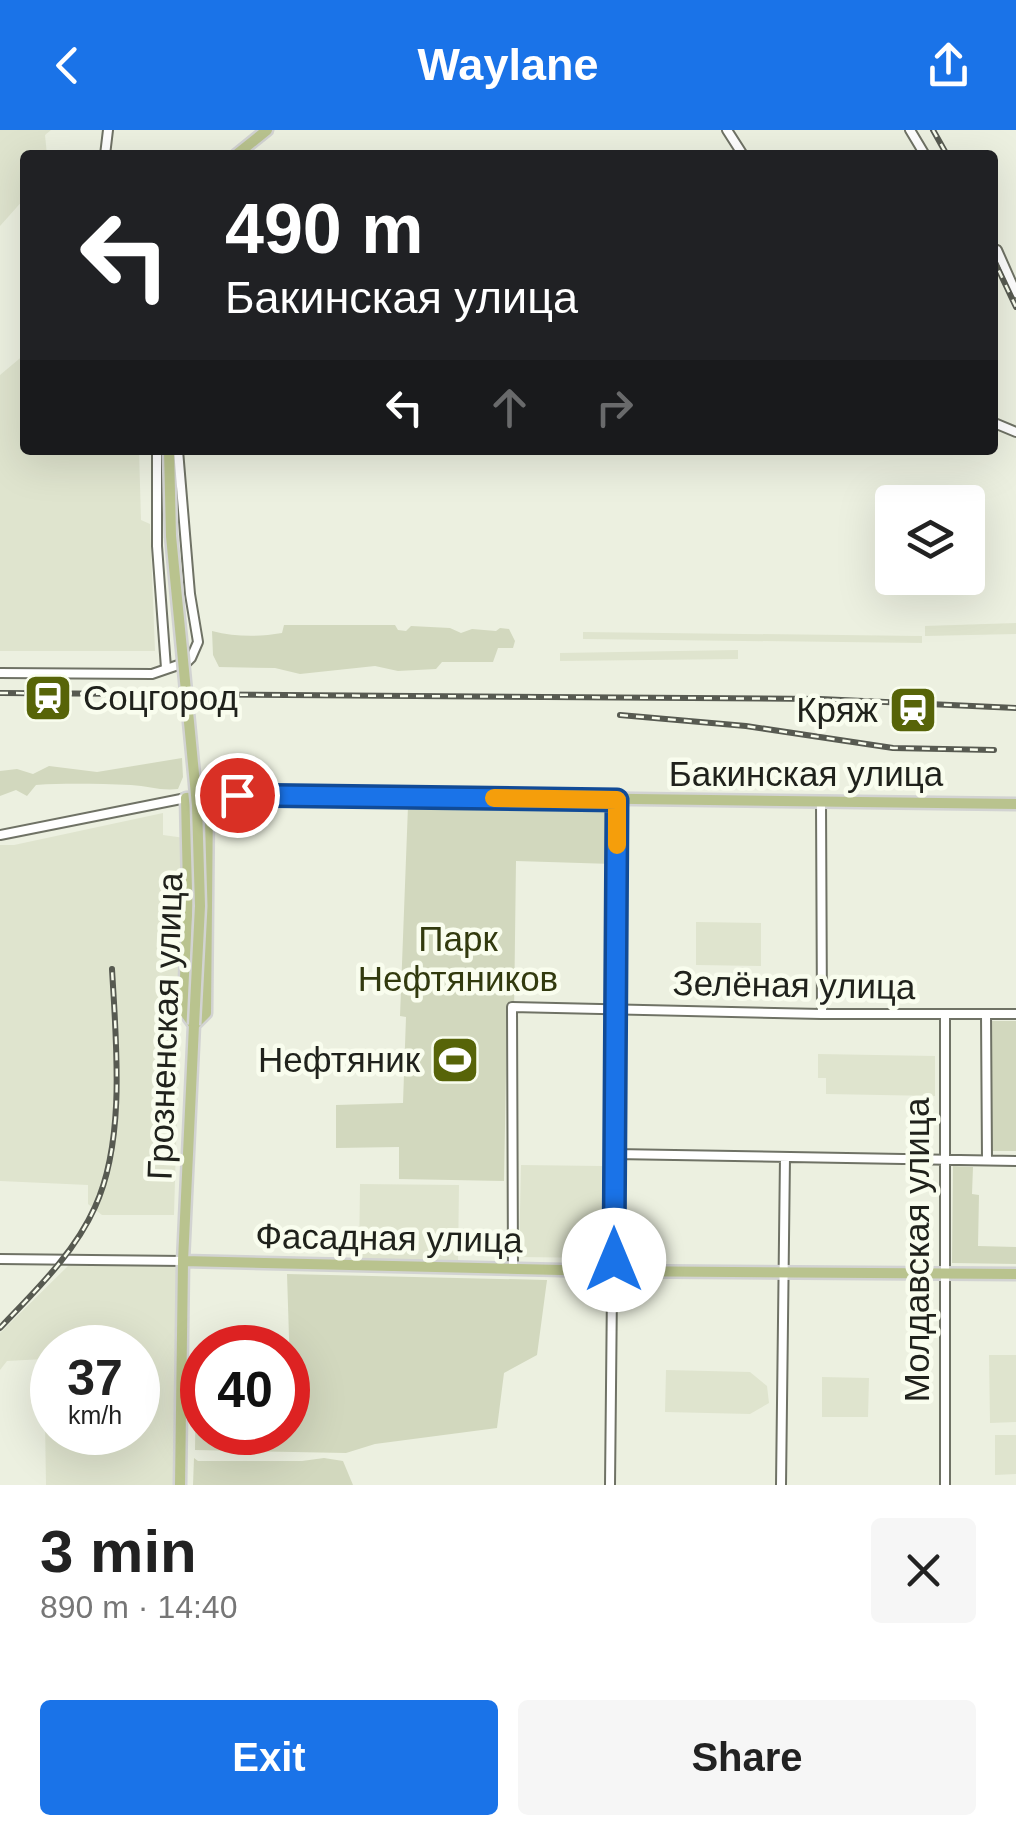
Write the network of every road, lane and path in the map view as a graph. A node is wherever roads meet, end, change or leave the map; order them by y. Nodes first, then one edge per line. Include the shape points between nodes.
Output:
1 (267, 130) edge
2 (242, 150) edge
3 (998, 252) edge
4 (1016, 293) edge
5 (157, 455) edge
6 (169, 455) edge
7 (178, 455) edge
8 (166, 668) junction
9 (0, 673) edge
10 (186, 798) junction
11 (208, 798) junction
12 (617, 800) junction
13 (821, 802) junction
14 (1016, 804) edge
15 (0, 835) edge
16 (188, 837) junction
17 (616, 1010) junction
18 (822, 1014) junction
19 (945, 1014) junction
20 (986, 1014) junction
21 (1016, 1014) edge
22 (194, 1026) junction
23 (614, 1154) junction
24 (785, 1157) junction
25 (944, 1160) junction
26 (987, 1160) junction
27 (1016, 1161) edge
28 (0, 1259) edge
29 (184, 1261) junction
30 (513, 1268) junction
31 (614, 1271) junction
32 (783, 1272) junction
33 (944, 1273) junction
34 (1016, 1274) edge
35 (180, 1485) edge
36 (610, 1485) edge
37 (782, 1485) edge
38 (945, 1485) edge

1 - 2 main road
3 - 4 street
5 - 8 street
6 - 22 main road, Грозненская улица, bridge via 170,536 197,806
7 - 8 street via 198,642 186,662
8 - 9 street via 152,674
10 - 11 main road, Бакинская улица
10 - 15 street, Бакинская улица
10 - 16 main road
11 - 12 main road, Бакинская улица
11 - 16 main road
11 - 22 main road via 206,1013
12 - 13 main road, Бакинская улица
12 - 17 street
13 - 14 main road, Бакинская улица
13 - 18 street
16 - 22 main road via 184,1011
17 - 18 street, Зелёная улица
17 - 23 street
17 - 30 street, Зелёная улица via 512,1007
18 - 19 street, Зелёная улица
19 - 20 street, Зелёная улица
19 - 25 street, Молдавская улица
20 - 21 street, Зелёная улица
20 - 26 street
22 - 29 main road, Грозненская улица
23 - 24 street
23 - 31 street
24 - 25 street
24 - 32 street
25 - 26 street
25 - 33 street, Молдавская улица
26 - 27 street
28 - 29 street, Фасадная улица
29 - 30 main road, Фасадная улица
29 - 35 main road, Грозненская улица
30 - 31 main road, Фасадная улица
31 - 32 main road, Фасадная улица
31 - 36 street
32 - 33 main road, Фасадная улица
32 - 37 street
33 - 34 main road, Фасадная улица
33 - 38 street, Молдавская улица

